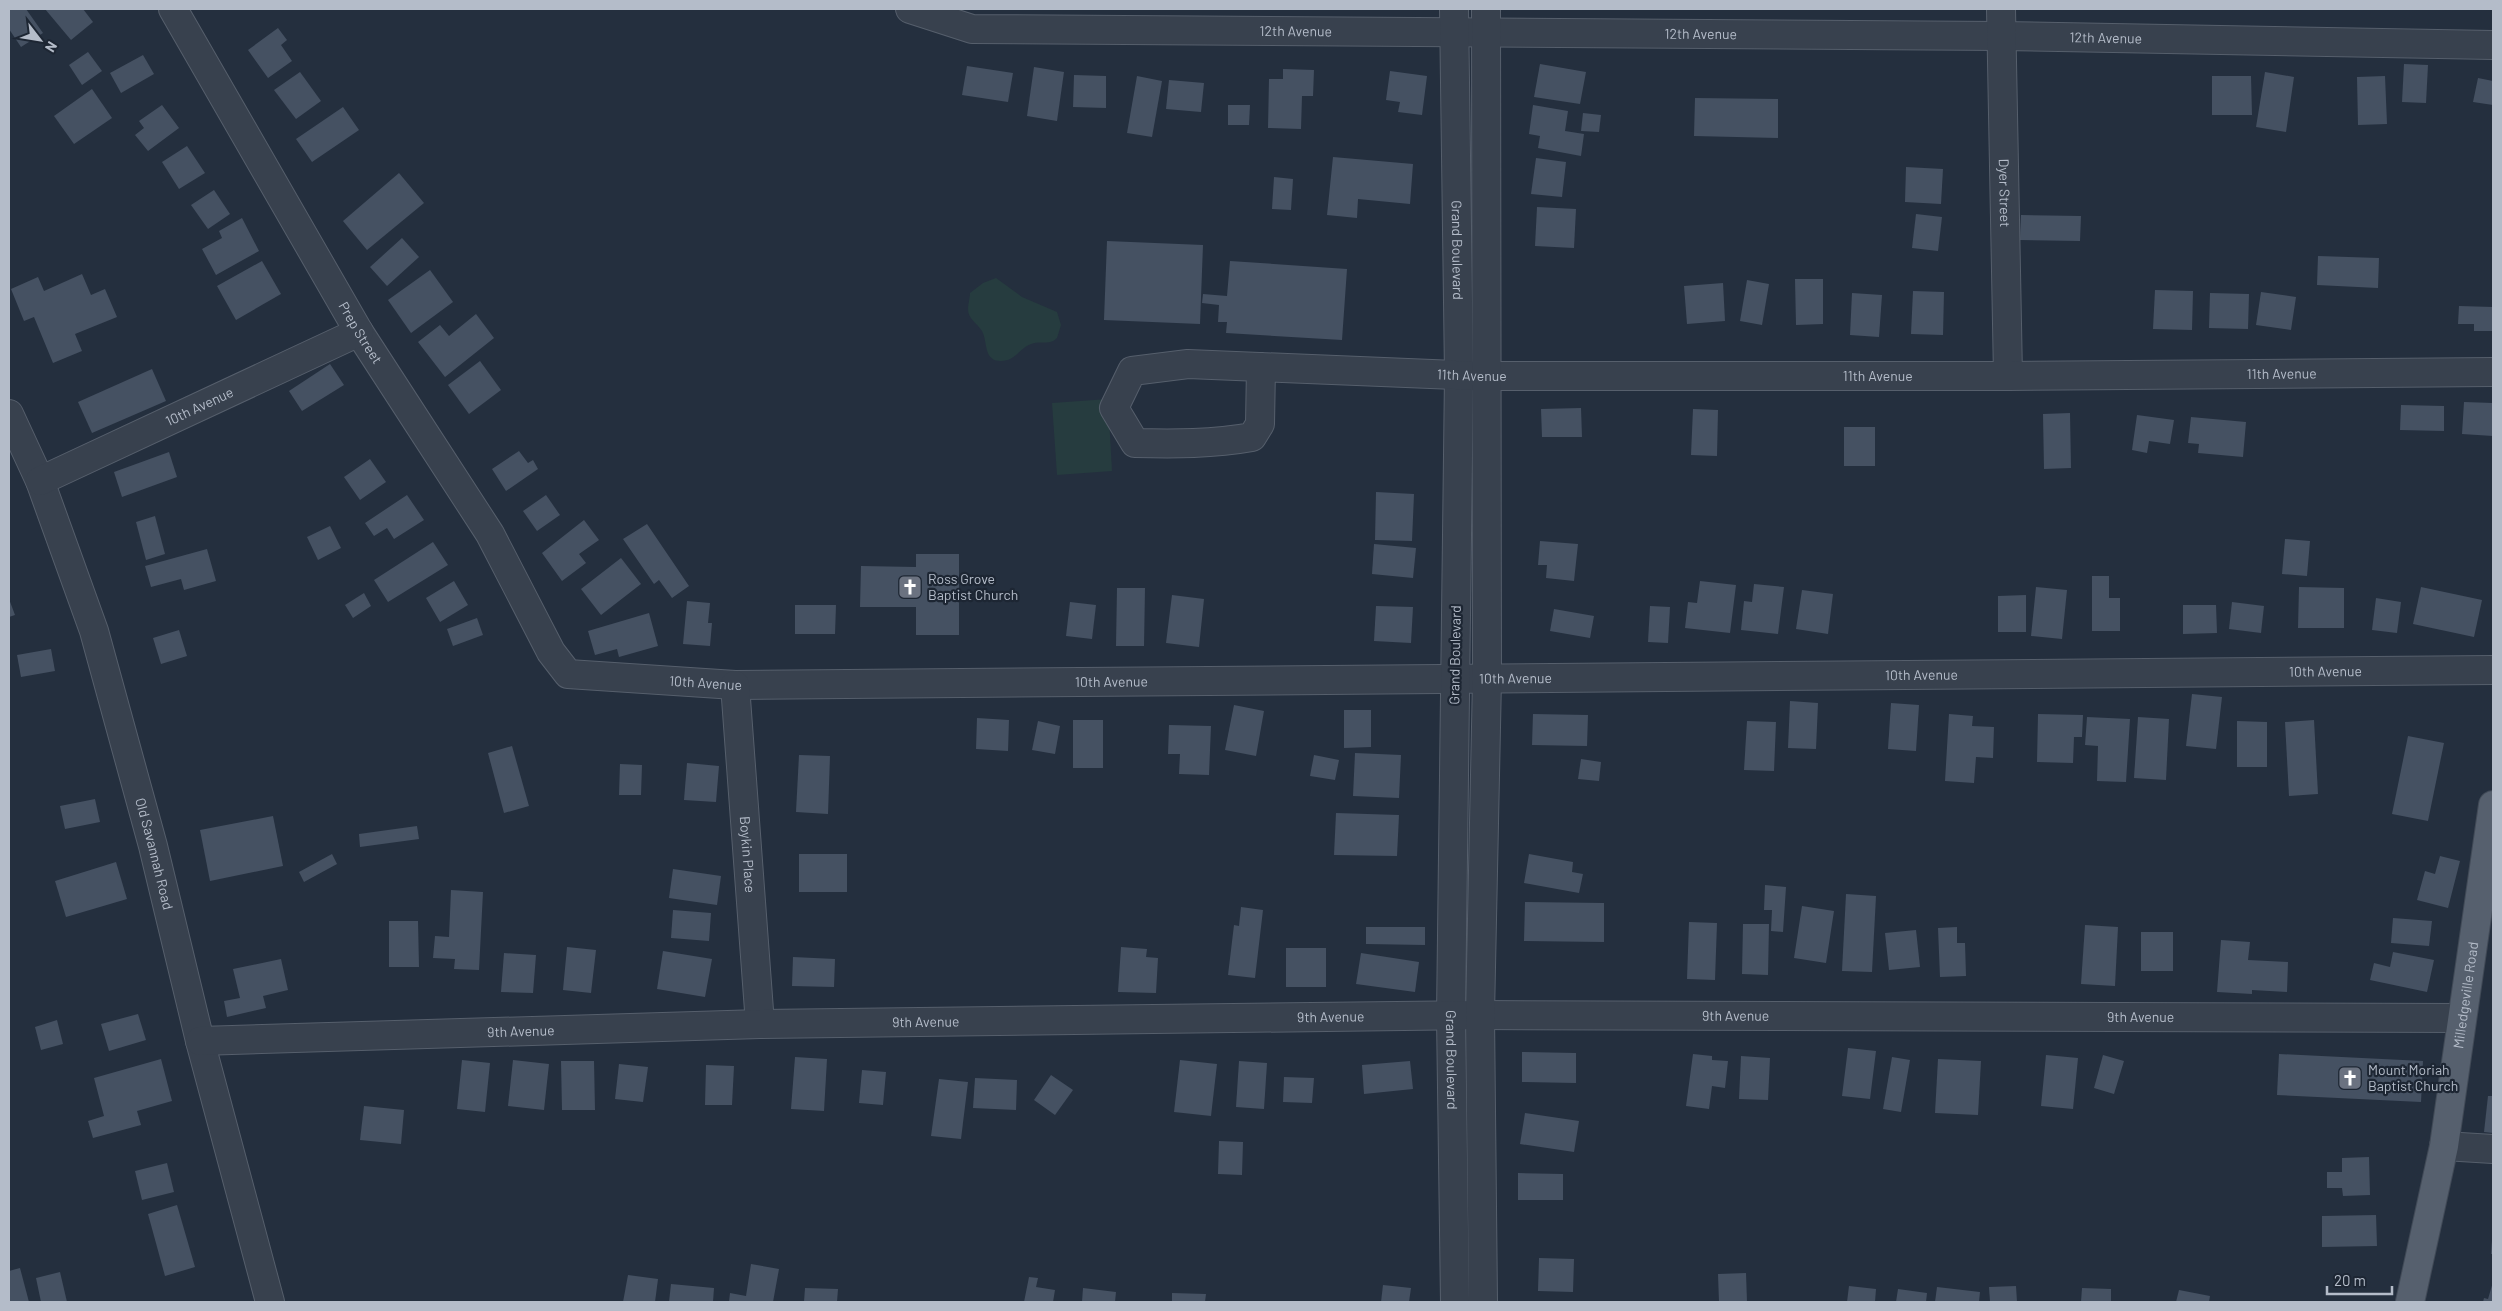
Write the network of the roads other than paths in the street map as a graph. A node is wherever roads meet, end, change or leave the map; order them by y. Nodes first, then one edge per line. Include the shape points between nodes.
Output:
1 (173, 9) edge
2 (910, 9) edge
3 (2001, 9) edge
4 (1454, 20) edge
5 (1486, 20) edge
6 (2001, 36) junction
7 (2493, 44) edge
8 (359, 332) junction
9 (1261, 367) junction
10 (2493, 372) edge
11 (1472, 375) junction
12 (2008, 376) junction
13 (9, 414) edge
14 (40, 481) junction
15 (551, 652) joint
16 (2493, 670) edge
17 (1455, 679) junction
18 (1487, 679) junction
19 (735, 685) junction
20 (2493, 805) edge
21 (1480, 1015) junction
22 (1451, 1016) junction
23 (2461, 1018) junction
24 (760, 1024) junction
25 (200, 1041) junction
26 (2444, 1146) junction
27 (2493, 1148) edge
28 (270, 1302) edge
29 (1455, 1302) edge
30 (1483, 1302) edge
31 (2410, 1302) edge

1 - 8 street, Prep Street
2 - 4 street, 12th Avenue via 972,28
3 - 6 street, Dyer Street
4 - 5 street, 12th Avenue
4 - 11 street, Grand Boulevard
5 - 6 street, 12th Avenue
5 - 11 street, Grand Boulevard
6 - 7 street, 12th Avenue
6 - 12 street, Dyer Street
8 - 14 street, 10th Avenue
8 - 15 street, Prep Street via 490,534
9 - 9 street, 11th Avenue via 1260,424 1252,437 1204,443 1135,443 1114,408 1132,372 1188,364
9 - 11 street, 11th Avenue
10 - 12 street, 11th Avenue
11 - 12 street, 11th Avenue
11 - 17 street, Grand Boulevard
11 - 18 street, Grand Boulevard
13 - 14 street, Old Savannah Road
14 - 25 street, Old Savannah Road via 94,630 153,846
15 - 19 street, 10th Avenue via 568,674
16 - 18 street, 10th Avenue
17 - 18 street, 10th Avenue
17 - 19 street, 10th Avenue
17 - 22 street, Grand Boulevard
18 - 21 street, Grand Boulevard
19 - 24 street, Boykin Place
20 - 23 main road, Milledgeville Road
21 - 22 street, 9th Avenue
21 - 23 street, 9th Avenue
21 - 30 street, Grand Boulevard
22 - 24 street, 9th Avenue
22 - 29 street, Grand Boulevard
23 - 26 main road, Milledgeville Road
24 - 25 street, 9th Avenue
25 - 28 street, Old Savannah Road
26 - 27 street
26 - 31 main road, Milledgeville Road

